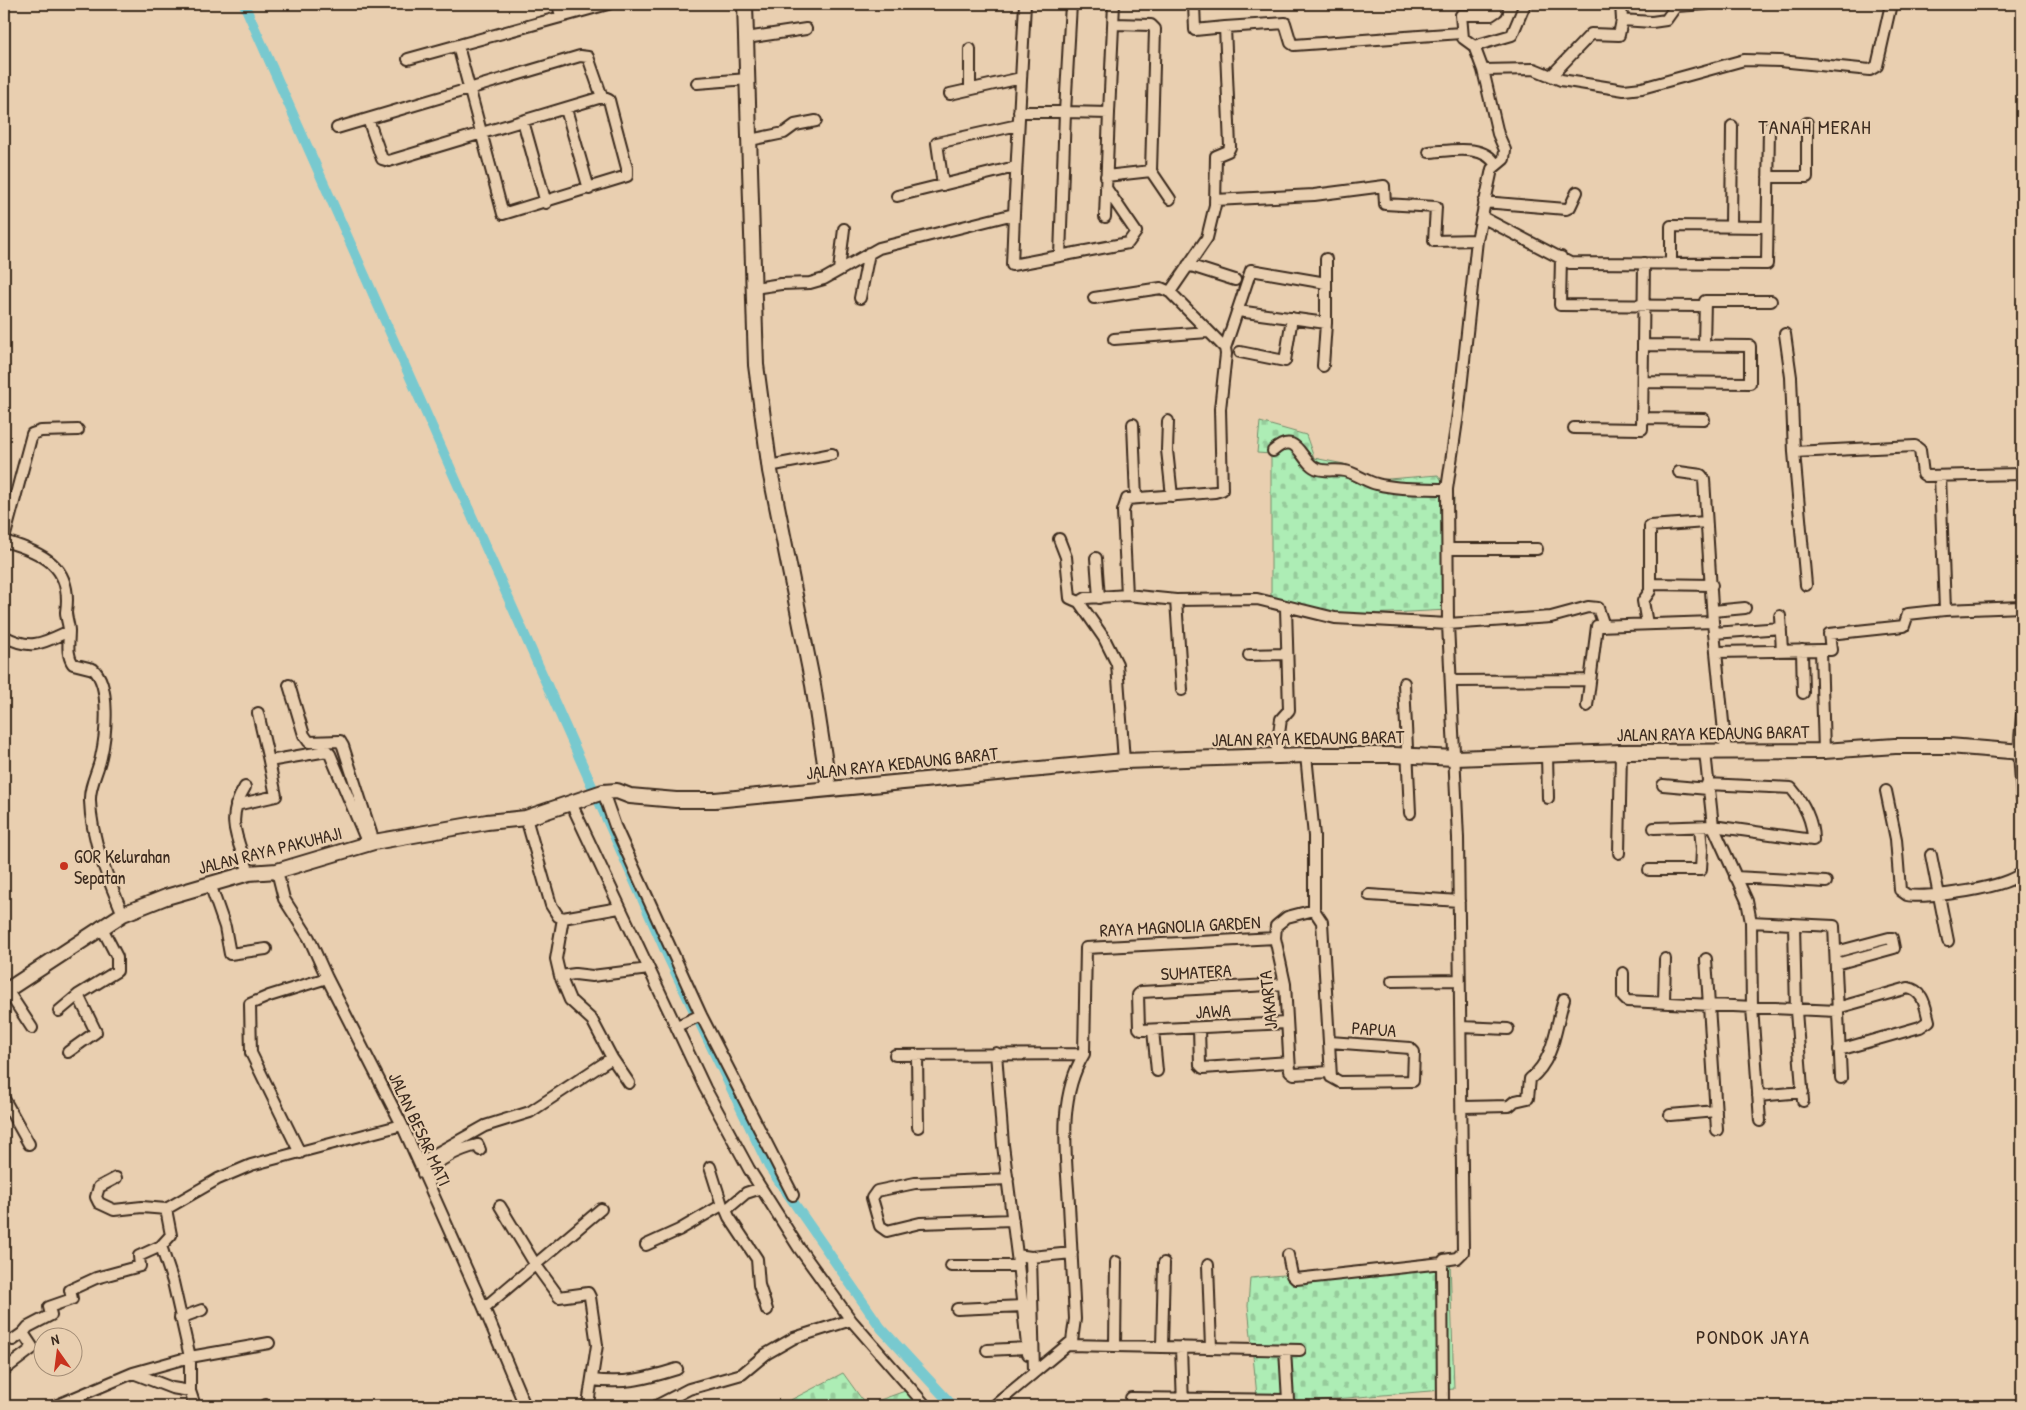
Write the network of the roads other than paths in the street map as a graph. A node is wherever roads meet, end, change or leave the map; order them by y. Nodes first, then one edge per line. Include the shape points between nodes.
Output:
1 (558, 4) edge
2 (608, 4) edge
3 (745, 4) edge
4 (1025, 4) edge
5 (1071, 4) edge
6 (1114, 4) edge
7 (1194, 4) edge
8 (1496, 4) edge
9 (1525, 4) edge
10 (1622, 4) edge
11 (1707, 4) edge
12 (1891, 4) edge
13 (561, 16) junction
14 (1622, 20) junction
15 (1114, 24) junction
16 (1225, 27) junction
17 (806, 29) dead end
18 (1462, 33) junction
19 (746, 38) junction
20 (458, 46) junction
21 (1474, 46) junction
22 (970, 48) dead end
23 (408, 59) dead end
24 (1483, 70) junction
25 (1552, 75) junction
26 (1021, 78) junction
27 (748, 79) junction
28 (697, 83) dead end
29 (970, 89) junction
30 (471, 90) junction
31 (950, 94) dead end
32 (602, 97) junction
33 (566, 108) junction
34 (1019, 112) junction
35 (1065, 112) junction
36 (1108, 113) junction
37 (368, 119) junction
38 (523, 121) junction
39 (816, 121) dead end
40 (1807, 122) dead end
41 (1018, 125) junction
42 (1732, 126) dead end
43 (1768, 126) dead end
44 (337, 128) dead end
45 (480, 134) junction
46 (750, 140) junction
47 (1429, 152) dead end
48 (1496, 165) junction
49 (1015, 167) junction
50 (1151, 171) junction
51 (1106, 176) junction
52 (1768, 177) junction
53 (943, 185) junction
54 (1106, 188) junction
55 (589, 189) junction
56 (1577, 192) dead end
57 (897, 196) dead end
58 (1170, 199) dead end
59 (1215, 200) junction
60 (546, 202) junction
61 (1484, 202) junction
62 (1014, 214) junction
63 (1105, 217) dead end
64 (1482, 217) junction
65 (1731, 227) junction
66 (1768, 227) junction
67 (844, 229) dead end
68 (1477, 240) junction
69 (869, 253) junction
70 (1060, 256) junction
71 (1561, 257) junction
72 (1326, 259) dead end
73 (1644, 263) junction
74 (1671, 263) junction
75 (1188, 264) junction
76 (839, 270) junction
77 (1235, 280) dead end
78 (1326, 283) junction
79 (754, 288) junction
80 (1170, 292) junction
81 (860, 298) dead end
82 (1094, 298) dead end
83 (1771, 301) dead end
84 (1644, 306) junction
85 (1705, 306) junction
86 (1238, 311) junction
87 (1292, 318) junction
88 (1326, 323) junction
89 (1208, 332) junction
90 (1785, 334) dead end
91 (1114, 339) dead end
92 (1643, 345) junction
93 (1704, 345) junction
94 (1225, 348) junction
95 (1240, 352) dead end
96 (1323, 366) dead end
97 (1643, 382) junction
98 (1642, 418) junction
99 (1704, 418) dead end
100 (1168, 421) dead end
101 (1132, 424) dead end
102 (1574, 428) dead end
103 (78, 430) dead end
104 (1273, 451) dead end
105 (1794, 452) junction
106 (832, 454) dead end
107 (769, 466) junction
108 (1679, 472) dead end
109 (2022, 474) edge
110 (1940, 476) junction
111 (1447, 489) junction
112 (1172, 496) junction
113 (1136, 498) junction
114 (1706, 522) junction
115 (1059, 539) dead end
116 (4, 540) edge
117 (1448, 549) junction
118 (1537, 549) dead end
119 (1096, 558) dead end
120 (1651, 584) junction
121 (1712, 585) junction
122 (1806, 585) dead end
123 (1127, 595) junction
124 (1099, 598) junction
125 (1176, 600) junction
126 (1079, 602) junction
127 (2022, 607) edge
128 (1286, 608) junction
129 (1744, 608) dead end
130 (1944, 610) junction
131 (1713, 611) junction
132 (1780, 616) dead end
133 (1448, 624) junction
134 (1647, 624) junction
135 (1604, 626) junction
136 (1714, 628) junction
137 (1781, 628) junction
138 (69, 631) junction
139 (4, 636) edge
140 (1802, 650) junction
141 (1821, 650) junction
142 (1782, 651) junction
143 (1717, 652) junction
144 (1287, 654) junction
145 (1249, 655) dead end
146 (1590, 680) junction
147 (1451, 682) junction
148 (1404, 684) dead end
149 (289, 685) dead end
150 (1182, 690) dead end
151 (1803, 693) dead end
152 (1587, 706) dead end
153 (258, 713) dead end
154 (2022, 715) edge
155 (1824, 751) junction
156 (1621, 752) junction
157 (1705, 752) junction
158 (1726, 752) junction
159 (2021, 752) edge
160 (1306, 755) junction
161 (1407, 755) junction
162 (1547, 755) junction
163 (1276, 756) junction
164 (1455, 758) junction
165 (269, 761) junction
166 (1124, 761) junction
167 (1663, 785) dead end
168 (1708, 786) junction
169 (245, 787) dead end
170 (829, 789) junction
171 (1886, 791) dead end
172 (600, 793) junction
173 (1548, 798) dead end
174 (2022, 798) edge
175 (575, 801) junction
176 (236, 805) junction
177 (1410, 813) dead end
178 (526, 818) junction
179 (1713, 826) junction
180 (1654, 828) dead end
181 (1700, 828) junction
182 (371, 843) junction
183 (1619, 853) dead end
184 (1932, 855) dead end
185 (1649, 870) dead end
186 (277, 871) junction
187 (2022, 872) edge
188 (249, 873) junction
189 (1736, 877) junction
190 (1826, 882) dead end
191 (210, 884) junction
192 (1938, 894) junction
193 (1369, 895) dead end
194 (1459, 901) junction
195 (619, 908) junction
196 (1314, 910) junction
197 (123, 914) junction
198 (564, 918) junction
199 (1751, 922) junction
200 (1794, 924) junction
201 (101, 926) junction
202 (1275, 938) junction
203 (1948, 941) dead end
204 (266, 949) dead end
205 (1836, 952) junction
206 (1665, 959) dead end
207 (1706, 959) dead end
208 (1836, 964) junction
209 (649, 969) junction
210 (1623, 973) dead end
211 (560, 976) junction
212 (327, 978) junction
213 (1459, 980) junction
214 (1392, 981) dead end
215 (1285, 984) junction
216 (6, 991) edge
217 (78, 995) junction
218 (1564, 999) dead end
219 (1664, 1002) junction
220 (1709, 1004) junction
221 (1752, 1007) junction
222 (1837, 1010) junction
223 (59, 1011) dead end
224 (1796, 1011) junction
225 (700, 1015) junction
226 (1287, 1023) junction
227 (679, 1025) junction
228 (1461, 1027) junction
229 (32, 1028) dead end
230 (1199, 1028) junction
231 (1508, 1029) dead end
232 (1140, 1030) joint
233 (1153, 1030) junction
234 (1330, 1042) junction
235 (1839, 1050) junction
236 (68, 1052) dead end
237 (996, 1053) junction
238 (1084, 1054) junction
239 (895, 1055) dead end
240 (917, 1055) junction
241 (612, 1058) junction
242 (1289, 1062) junction
243 (1157, 1071) dead end
244 (1330, 1072) junction
245 (1841, 1078) dead end
246 (629, 1083) dead end
247 (1758, 1096) junction
248 (4, 1099) edge
249 (1463, 1107) junction
250 (1716, 1111) junction
251 (1670, 1115) dead end
252 (1760, 1121) dead end
253 (402, 1125) junction
254 (918, 1127) dead end
255 (1717, 1130) dead end
256 (29, 1144) dead end
257 (480, 1150) dead end
258 (300, 1154) junction
259 (419, 1163) junction
260 (710, 1167) dead end
261 (423, 1174) junction
262 (116, 1178) dead end
263 (1008, 1179) junction
264 (761, 1188) junction
265 (793, 1195) dead end
266 (500, 1206) dead end
267 (166, 1208) junction
268 (724, 1208) junction
269 (601, 1209) dead end
270 (1013, 1220) junction
271 (646, 1245) dead end
272 (161, 1246) junction
273 (1072, 1254) junction
274 (1288, 1255) dead end
275 (1031, 1256) junction
276 (1017, 1260) junction
277 (1116, 1262) dead end
278 (1442, 1263) junction
279 (535, 1264) junction
280 (1164, 1264) dead end
281 (1208, 1265) dead end
282 (951, 1266) dead end
283 (1022, 1306) junction
284 (484, 1308) junction
285 (957, 1309) dead end
286 (202, 1310) dead end
287 (767, 1310) dead end
288 (180, 1318) junction
289 (851, 1320) junction
290 (23, 1333) junction
291 (13, 1340) dead end
292 (269, 1343) dead end
293 (1069, 1345) junction
294 (1115, 1346) junction
295 (1162, 1347) junction
296 (1181, 1347) junction
297 (1027, 1348) junction
298 (1211, 1348) junction
299 (987, 1350) dead end
300 (1284, 1350) junction
301 (1300, 1350) dead end
302 (190, 1357) junction
303 (677, 1368) dead end
304 (4, 1370) edge
305 (133, 1373) junction
306 (1032, 1373) junction
307 (592, 1380) junction
308 (190, 1391) junction
309 (1131, 1398) dead end
310 (1182, 1402) edge
311 (1289, 1403) edge
312 (588, 1404) dead end
313 (55, 1406) edge
314 (195, 1406) edge
315 (525, 1406) edge
316 (656, 1406) edge
317 (926, 1406) edge
318 (994, 1406) edge
319 (1443, 1406) edge

1 - 13 street
2 - 13 street
3 - 19 street
4 - 26 street
5 - 35 street
6 - 15 street
7 - 16 street via 1195,30
8 - 18 street via 1497,11 1491,15 1461,15
9 - 21 street via 1512,35
10 - 14 street
11 - 14 street via 1676,6 1663,21
12 - 25 street via 1877,66 1870,70 1744,60 1624,90 1561,80
13 - 20 street
14 - 25 street via 1618,35 1592,34
15 - 36 street
15 - 50 street via 1151,25 1155,30
16 - 18 street via 1285,23 1294,45
16 - 59 street via 1230,147 1216,156
17 - 19 street
18 - 21 street via 1465,41
19 - 27 street
20 - 23 street
20 - 30 street
21 - 24 street
22 - 29 street
24 - 25 street via 1534,69
24 - 48 street via 1505,154
26 - 29 street
26 - 34 street
27 - 28 street
27 - 46 street
29 - 31 street
30 - 32 street via 580,56 588,57
30 - 37 street
30 - 45 street
32 - 33 street
32 - 55 street via 610,103 628,171 625,177
33 - 38 street
33 - 55 street
34 - 35 street
34 - 41 street
35 - 36 street
35 - 70 street
36 - 51 street
37 - 44 street
37 - 45 street via 382,159 389,161
38 - 45 street
38 - 60 street
39 - 46 street via 796,125 784,133
40 - 52 street via 1807,177
41 - 49 street
41 - 53 street via 938,144
42 - 65 street
43 - 52 street
45 - 60 street via 502,213
46 - 79 street
47 - 48 street via 1481,152
48 - 61 street via 1492,169
49 - 53 street
49 - 62 street
50 - 51 street
50 - 58 street
51 - 54 street
52 - 66 street
53 - 57 street
54 - 63 street
54 - 70 street via 1136,232 1128,243
55 - 60 street
56 - 61 street via 1567,209
59 - 68 street via 1305,196 1384,186 1385,204 1436,207 1434,241
59 - 75 street via 1207,238
61 - 64 street
62 - 69 street via 895,243
62 - 70 street via 1012,265
64 - 68 street
64 - 71 street
65 - 66 street
65 - 74 street via 1671,226
66 - 74 street via 1767,264
67 - 76 street
68 - 111 street
69 - 76 street
69 - 81 street
71 - 73 street via 1570,263
71 - 84 street via 1560,305
72 - 78 street
73 - 74 street
73 - 84 street
75 - 77 street
75 - 80 street
76 - 79 street via 810,284
78 - 86 street via 1251,270
78 - 88 street
79 - 107 street via 756,366
80 - 82 street via 1153,288
80 - 89 street
83 - 85 street via 1705,301
84 - 85 street
84 - 92 street
85 - 93 street
86 - 87 street
86 - 94 street
87 - 88 street
87 - 95 street via 1285,360
88 - 96 street
89 - 91 street
89 - 94 street
90 - 105 street via 1791,377
92 - 93 street
92 - 97 street
93 - 97 street via 1750,346 1750,383
94 - 112 street via 1220,409 1222,490
97 - 98 street
98 - 99 street
98 - 102 street via 1642,429
100 - 112 street via 1167,450
101 - 113 street
103 - 116 street via 32,434
104 - 111 street via 1288,443 1298,448 1318,469 1345,471 1379,485
105 - 110 street via 1915,446 1920,450 1924,474
105 - 122 street
106 - 107 street
107 - 170 street via 813,685
108 - 114 street via 1703,477
109 - 110 street
110 - 130 street
111 - 117 street
112 - 113 street
113 - 123 street via 1127,499 1123,511
114 - 120 street via 1650,526
114 - 121 street
115 - 126 street via 1066,557 1070,597
116 - 138 street via 43,556 57,567 68,599
117 - 118 street
117 - 133 street
119 - 124 street
120 - 121 street
120 - 134 street via 1643,601
121 - 131 street
123 - 124 street
123 - 125 street
124 - 126 street via 1086,598
125 - 128 street via 1257,599
125 - 150 street
126 - 166 street via 1104,638 1117,664
127 - 130 street
128 - 133 street via 1336,618
128 - 144 street
129 - 131 street
130 - 141 street via 1908,614 1904,626 1828,634 1831,650
131 - 136 street
132 - 137 street
133 - 135 street via 1552,617 1588,607 1598,608
133 - 147 street
134 - 135 street
134 - 136 street
135 - 146 street via 1596,628
136 - 137 street
136 - 143 street
137 - 142 street
138 - 139 street via 31,645 20,644
138 - 197 street via 72,663 95,670 103,691 105,719 101,757 90,796 90,810 92,828
140 - 141 street
140 - 142 street
140 - 151 street
141 - 155 street
142 - 143 street
143 - 158 street
144 - 145 street
144 - 163 street via 1289,710 1281,719
146 - 147 street
146 - 152 street
147 - 164 street
148 - 161 street
149 - 182 street via 309,742 340,741 343,746
153 - 165 street
154 - 159 street
155 - 158 street, JALAN RAYA KEDAUNG BARAT
155 - 159 street, JALAN RAYA KEDAUNG BARAT via 1949,746
156 - 157 street, JALAN RAYA KEDAUNG BARAT
156 - 162 street, JALAN RAYA KEDAUNG BARAT
156 - 183 street
157 - 158 street, JALAN RAYA KEDAUNG BARAT
157 - 168 street
159 - 174 street
160 - 161 street, JALAN RAYA KEDAUNG BARAT
160 - 163 street, JALAN RAYA KEDAUNG BARAT
160 - 196 street via 1314,836
161 - 164 street, JALAN RAYA KEDAUNG BARAT
161 - 177 street
162 - 164 street, JALAN RAYA KEDAUNG BARAT
162 - 173 street
163 - 166 street, JALAN RAYA KEDAUNG BARAT
164 - 194 street
165 - 176 street via 276,796
165 - 182 street via 327,751
166 - 170 street, JALAN RAYA KEDAUNG BARAT
167 - 168 street
168 - 179 street
168 - 179 street via 1791,788 1799,797 1813,828 1813,840
169 - 176 street
170 - 172 street, JALAN RAYA KEDAUNG BARAT via 715,800 630,796 617,791
171 - 192 street via 1896,839 1900,890 1913,896
172 - 175 street, JALAN RAYA PAKUHAJI
172 - 225 street
175 - 178 street, JALAN RAYA PAKUHAJI
175 - 195 street
176 - 188 street via 233,824
178 - 182 street, JALAN RAYA PAKUHAJI
178 - 198 street via 551,905 558,916
179 - 181 street
179 - 189 street
180 - 181 street
181 - 185 street via 1701,870
182 - 186 street, JALAN RAYA PAKUHAJI
184 - 192 street
186 - 188 street, JALAN RAYA PAKUHAJI
186 - 212 street, JALAN BESAR MATI via 284,899 310,938
187 - 192 street via 1995,885
188 - 191 street, JALAN RAYA PAKUHAJI
189 - 190 street
189 - 199 street via 1747,901
191 - 197 street, JALAN RAYA PAKUHAJI
191 - 204 street via 225,927 230,954
192 - 203 street
193 - 194 street
194 - 213 street
195 - 198 street
195 - 209 street
196 - 202 street via 1287,916 1276,926
196 - 234 street via 1322,922
197 - 201 street, JALAN RAYA PAKUHAJI
198 - 211 street via 556,959
199 - 200 street
199 - 221 street
200 - 205 street via 1834,926
200 - 224 street
201 - 216 street, JALAN RAYA PAKUHAJI
201 - 217 street via 117,957 118,968
202 - 215 street, JAKARTA
202 - 238 street, RAYA MAGNOLIA GARDEN via 1086,948
205 - 208 street
205 - 208 street via 1889,938 1892,938 1894,948
206 - 219 street
207 - 220 street
208 - 222 street
209 - 211 street via 592,976
209 - 227 street
210 - 219 street via 1626,1001
211 - 241 street via 570,1000 592,1020
212 - 253 street, JALAN BESAR MATI
212 - 258 street via 250,1004 251,1053
213 - 214 street
213 - 228 street
215 - 226 street, JAKARTA
215 - 232 street, SUMATERA via 1139,993
216 - 229 street
217 - 223 street
217 - 236 street via 96,1032
218 - 249 street via 1549,1059 1530,1079 1528,1098 1509,1106
219 - 220 street
220 - 221 street
220 - 250 street
221 - 224 street
221 - 247 street
222 - 224 street
222 - 235 street
222 - 235 street via 1908,988 1917,990 1928,1020 1920,1027
224 - 247 street via 1803,1096
225 - 227 street
225 - 265 street
226 - 230 street, JAWA
226 - 242 street, JAKARTA
227 - 264 street via 705,1088
228 - 231 street
228 - 249 street
230 - 233 street, JAWA
230 - 242 street via 1201,1067
232 - 233 street, JAWA
233 - 243 street
234 - 244 street
234 - 244 street, PAPUA via 1410,1048 1414,1052 1412,1082 1340,1082
235 - 245 street
237 - 238 street
237 - 240 street
237 - 263 street
238 - 273 street via 1068,1094 1065,1132
239 - 240 street
240 - 254 street
241 - 246 street
241 - 259 street via 530,1112 486,1126
242 - 244 street via 1290,1072 1294,1074
247 - 252 street
248 - 256 street
249 - 278 street via 1463,1252 1457,1258
250 - 251 street
250 - 255 street
253 - 258 street
253 - 259 street, JALAN BESAR MATI
257 - 261 street via 478,1145 469,1147 440,1159
258 - 267 street via 251,1165
259 - 261 street, JALAN BESAR MATI
260 - 268 street
261 - 284 street, JALAN BESAR MATI
262 - 267 street via 99,1187 96,1197 99,1203 114,1210
263 - 270 street
263 - 270 street via 914,1183 877,1191 872,1198 880,1226 887,1231 920,1224
264 - 268 street via 746,1193
264 - 289 street
266 - 279 street
267 - 272 street via 171,1236
268 - 271 street
268 - 287 street via 757,1258
269 - 279 street
270 - 276 street
272 - 288 street
272 - 290 street via 139,1256 140,1266 96,1278 70,1290 72,1299 49,1307 51,1315
273 - 275 street
273 - 293 street via 1075,1319
274 - 278 street via 1292,1275 1296,1279
275 - 276 street
275 - 306 street
276 - 282 street
276 - 283 street
277 - 294 street
278 - 319 street
279 - 284 street
279 - 307 street via 558,1297 588,1293 597,1345
280 - 295 street
281 - 298 street
283 - 285 street
283 - 297 street
284 - 315 street, JALAN BESAR MATI
286 - 288 street
288 - 302 street
289 - 316 street via 794,1338 766,1354 742,1374 689,1389
289 - 317 street
290 - 291 street
290 - 304 street via 34,1348
292 - 302 street
293 - 294 street
293 - 306 street
294 - 295 street
295 - 296 street
296 - 298 street
296 - 310 street
297 - 299 street
297 - 306 street
298 - 300 street
300 - 301 street
300 - 311 street
302 - 305 street
302 - 308 street
303 - 307 street via 638,1381 612,1383
305 - 308 street via 172,1388
305 - 313 street
306 - 318 street
307 - 312 street
308 - 314 street
309 - 310 street
310 - 311 street

